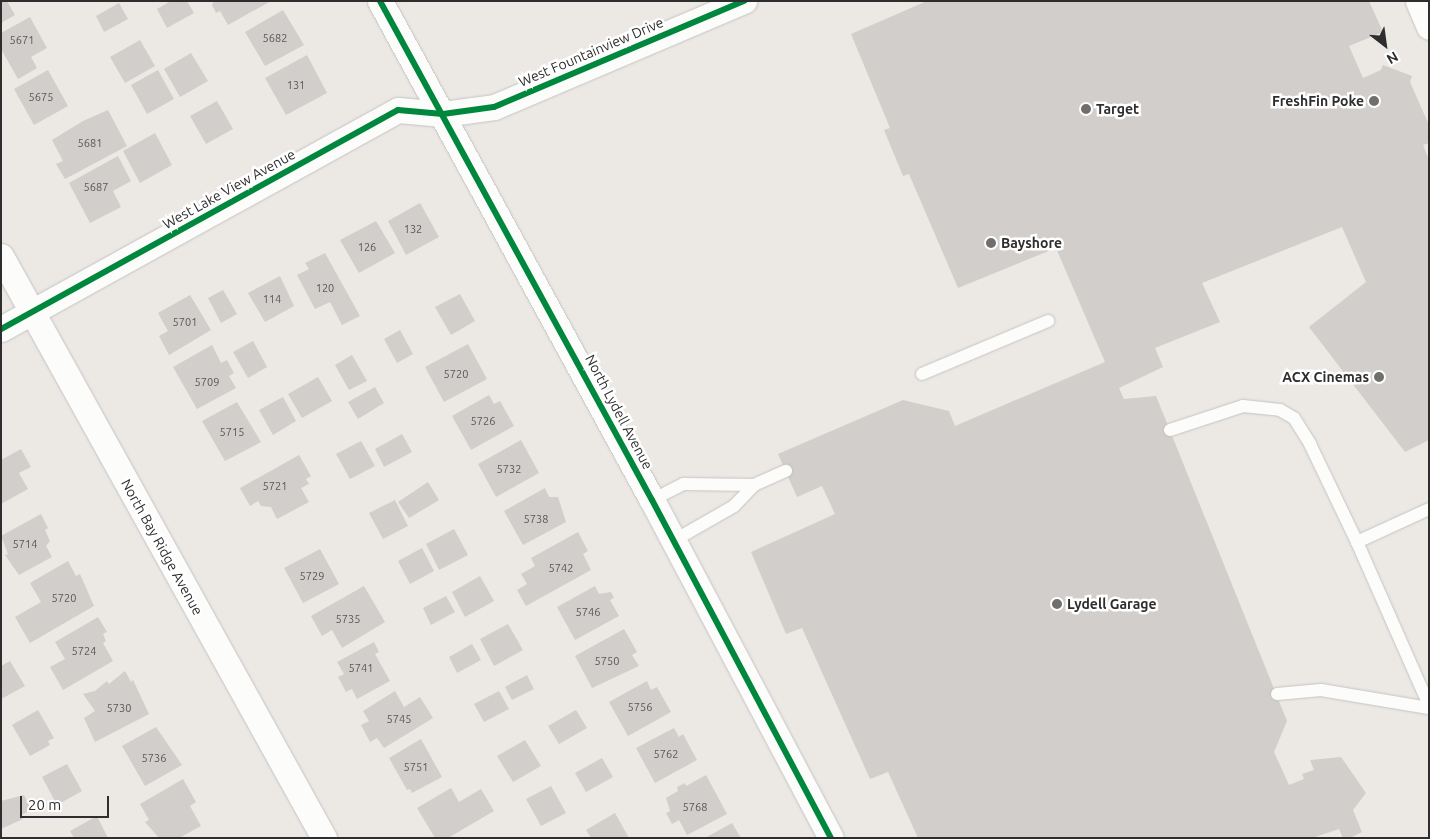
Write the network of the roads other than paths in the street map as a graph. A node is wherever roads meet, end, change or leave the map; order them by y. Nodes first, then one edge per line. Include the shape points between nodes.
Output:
1 (380, 1) edge
2 (744, 1) edge
3 (1418, 1) edge
4 (1429, 27) edge
5 (444, 114) junction
6 (1, 256) edge
7 (32, 312) junction
8 (1048, 322) dead end
9 (1, 330) edge
10 (922, 374) dead end
11 (1170, 430) dead end
12 (786, 471) dead end
13 (754, 485) junction
14 (652, 500) junction
15 (1429, 509) edge
16 (673, 541) junction
17 (1357, 542) junction
18 (1277, 694) dead end
19 (1429, 706) edge
20 (324, 838) edge
21 (831, 838) edge

1 - 5 street, North Lydell Avenue
2 - 5 street, West Fountainview Drive via 494,107
3 - 4 street
5 - 7 street, West Lake View Avenue via 398,110
5 - 14 street, North Lydell Avenue
6 - 7 street, North Bay Ridge Avenue
7 - 9 street, West Lake View Avenue
7 - 20 street, North Bay Ridge Avenue
8 - 10 lane
11 - 17 lane via 1243,406 1280,410 1294,418
12 - 13 lane
13 - 14 lane via 684,484
13 - 16 lane via 734,506
14 - 16 street, North Lydell Avenue
15 - 17 lane
16 - 21 street, North Lydell Avenue
17 - 19 lane
18 - 19 lane via 1321,690

